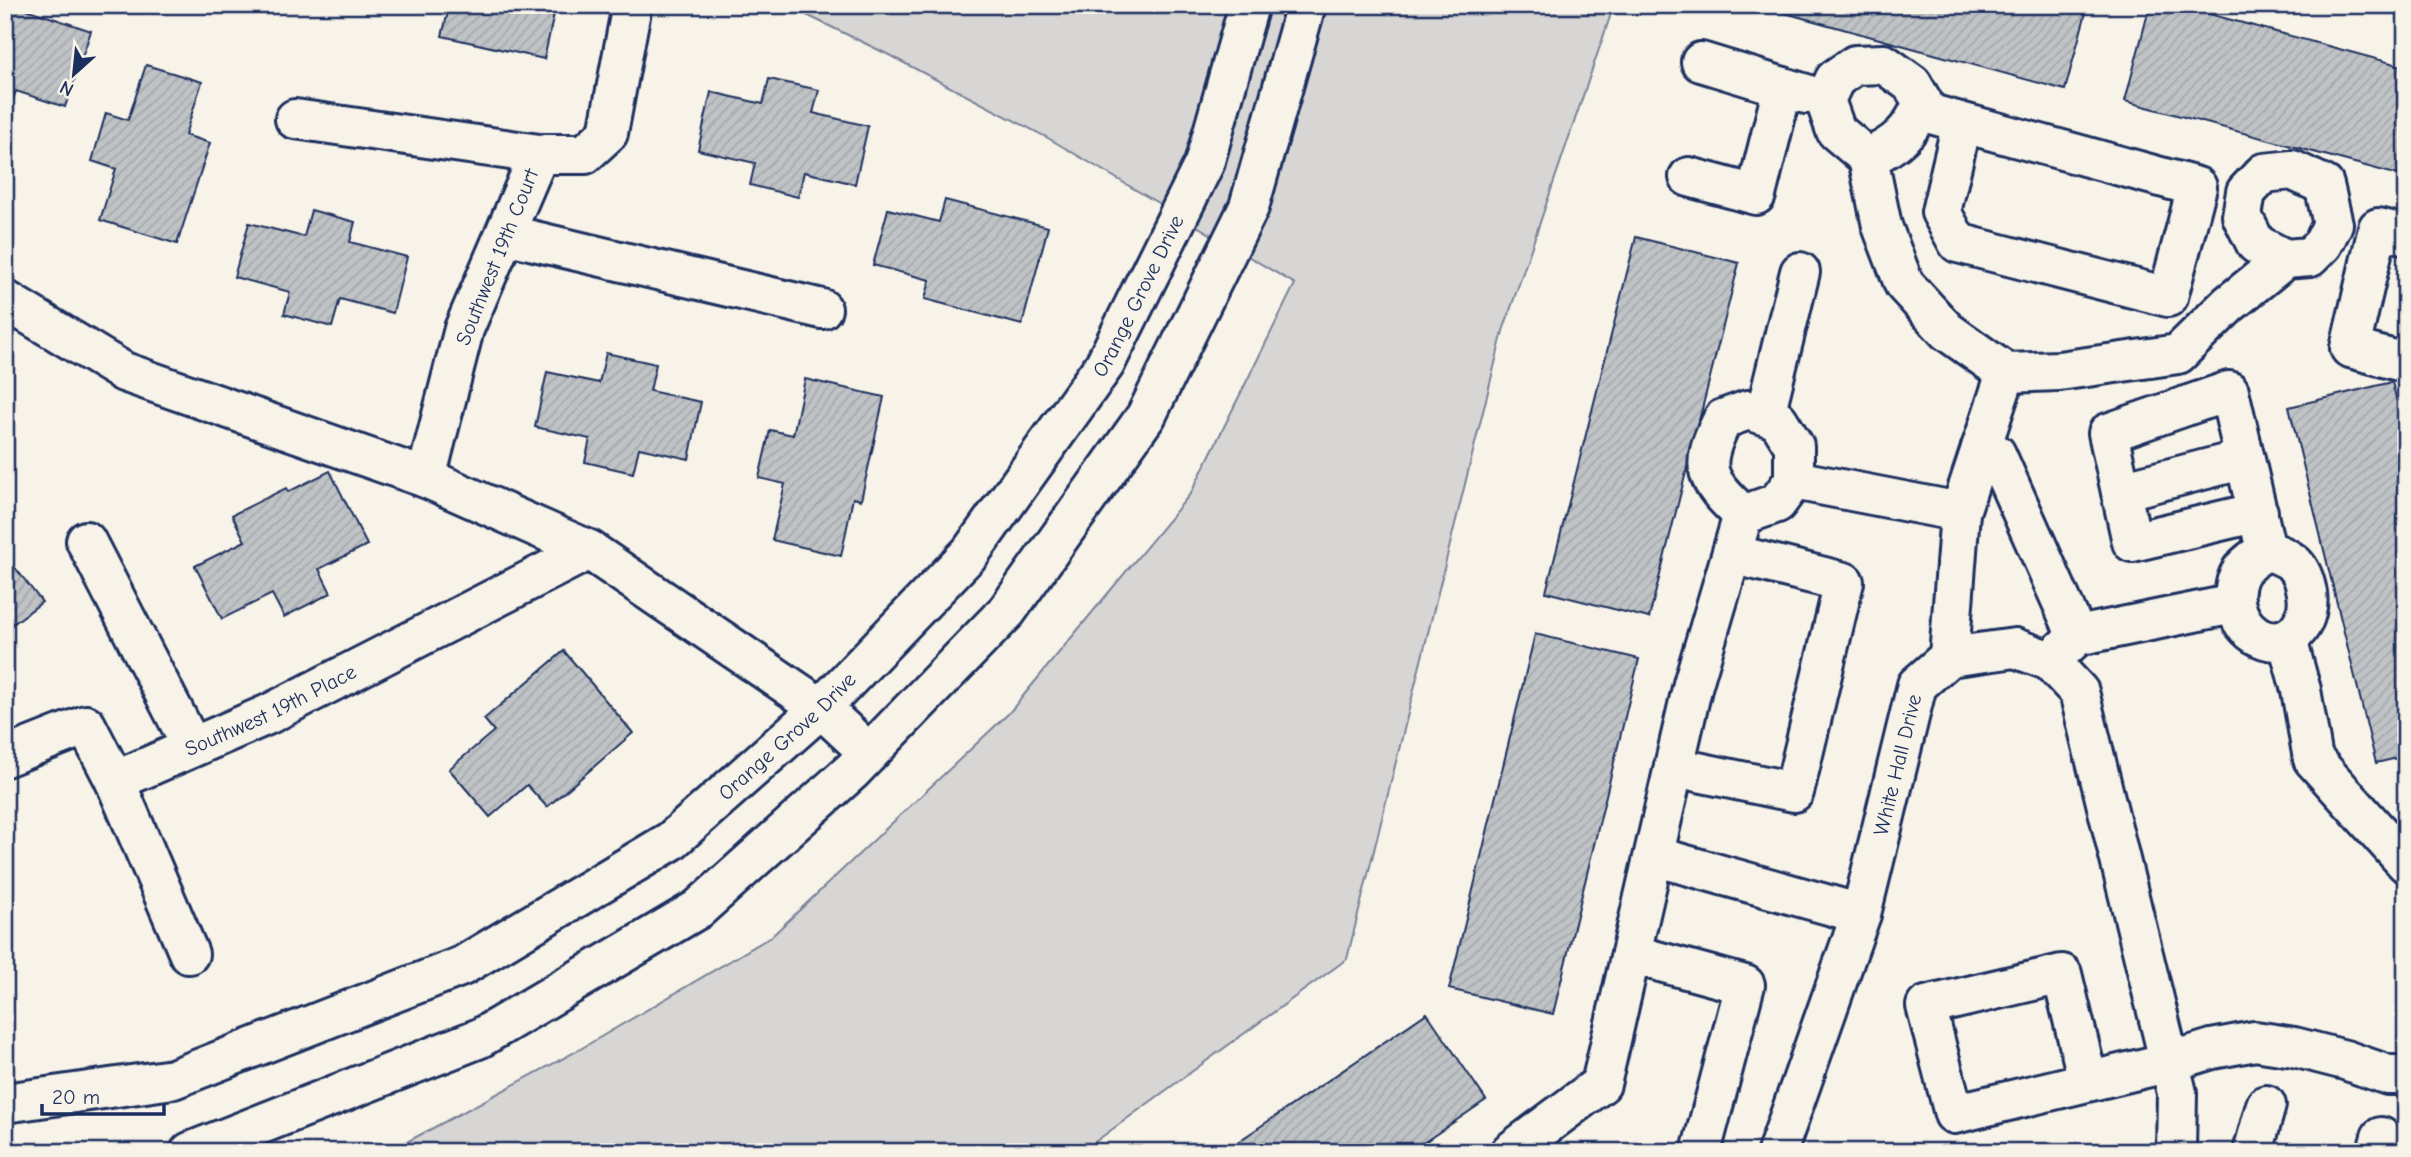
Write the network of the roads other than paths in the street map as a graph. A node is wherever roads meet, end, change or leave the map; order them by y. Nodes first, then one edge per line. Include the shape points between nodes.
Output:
1 (632, 5) edge
2 (1249, 5) edge
3 (1306, 5) edge
4 (1702, 62) dead end
5 (1783, 87) junction
6 (1825, 100) junction
7 (1920, 111) junction
8 (295, 118) dead end
9 (1962, 122) junction
10 (539, 154) junction
11 (1868, 159) junction
12 (1689, 177) dead end
13 (2197, 187) junction
14 (2246, 192) junction
15 (2333, 224) junction
16 (2392, 231) edge
17 (505, 234) junction
18 (2285, 259) junction
19 (1800, 272) dead end
20 (5, 300) edge
21 (822, 309) dead end
22 (2406, 362) edge
23 (2006, 373) junction
24 (1765, 415) junction
25 (1981, 448) junction
26 (2245, 459) junction
27 (426, 478) junction
28 (1794, 480) junction
29 (2121, 491) junction
30 (1960, 512) junction
31 (2258, 512) junction
32 (1743, 515) junction
33 (86, 541) dead end
34 (589, 550) junction
35 (2266, 550) junction
36 (1732, 554) junction
37 (2234, 604) junction
38 (2287, 639) junction
39 (2063, 648) junction
40 (1949, 657) junction
41 (821, 708) junction
42 (192, 747) junction
43 (869, 753) junction
44 (5, 757) edge
45 (1674, 767) junction
46 (115, 781) junction
47 (1654, 856) junction
48 (2406, 863) edge
49 (1861, 914) junction
50 (189, 954) dead end
51 (1631, 954) junction
52 (2170, 1062) junction
53 (2406, 1075) edge
54 (2088, 1081) junction
55 (5, 1103) edge
56 (2266, 1105) dead end
57 (190, 1152) edge
58 (1510, 1152) edge
59 (1701, 1152) edge
60 (1777, 1152) edge
61 (2176, 1152) edge
62 (2253, 1152) edge

1 - 10 street via 608,133 585,154
2 - 41 street, Orange Grove Drive via 1203,164 1105,364 970,552
3 - 43 street via 1249,207 1146,416 1007,611
4 - 5 street
5 - 6 street
5 - 12 street via 1756,195
6 - 7 street via 1835,79 1855,65 1884,64 1912,84 1923,103
6 - 11 street via 1836,131
7 - 9 street
7 - 11 street via 1915,123 1892,146
8 - 10 street, Southwest 19th Court
9 - 13 street
9 - 13 street via 1941,212 1958,243 2168,296
10 - 17 street, Southwest 19th Court
11 - 23 street via 1882,226 1904,284 1947,331
13 - 14 street
14 - 15 street via 2264,173 2292,170 2324,185
14 - 18 street via 2242,216 2256,244
15 - 16 street
15 - 18 street via 2323,244 2309,257
16 - 22 street via 2350,348
17 - 21 street
17 - 27 street, Southwest 19th Court via 464,329
18 - 23 street via 2229,304 2178,354 2059,371
19 - 24 street
20 - 27 street via 124,372
23 - 25 street
24 - 28 street via 1778,420 1794,446
24 - 32 street via 1748,410 1723,419 1710,443 1708,472 1720,493
25 - 30 street
25 - 39 street via 1996,454
26 - 29 street
26 - 29 street via 2229,391 2108,433
26 - 31 street
27 - 34 street
28 - 30 street
28 - 32 street via 1777,503
29 - 31 street via 2132,542
30 - 40 street
31 - 35 street
32 - 36 street
33 - 42 street
34 - 41 street
34 - 42 street, Southwest 19th Place via 269,713
35 - 37 street via 2242,570
35 - 38 street via 2290,559 2304,576 2308,602 2304,624
36 - 45 street
36 - 45 street via 1844,582 1794,792
37 - 38 street via 2245,626 2265,639
37 - 39 street
38 - 48 street via 2313,759
39 - 40 street via 2015,648
39 - 52 street via 2079,692
40 - 49 street, White Hall Drive via 1917,685
41 - 43 street
41 - 55 street, Orange Grove Drive via 671,841 462,966 173,1079
42 - 46 street, Southwest 19th Place
43 - 57 street via 698,909 480,1038
44 - 46 street via 86,725
45 - 47 street
46 - 50 street
47 - 49 street
47 - 51 street
49 - 60 street, White Hall Drive
51 - 58 street via 1601,1084
51 - 59 street via 1745,985
52 - 53 street via 2255,1041 2294,1046 2388,1075
52 - 54 street
52 - 61 street via 2177,1093
54 - 54 street via 1954,1114 1926,1006 2062,974
56 - 62 street

